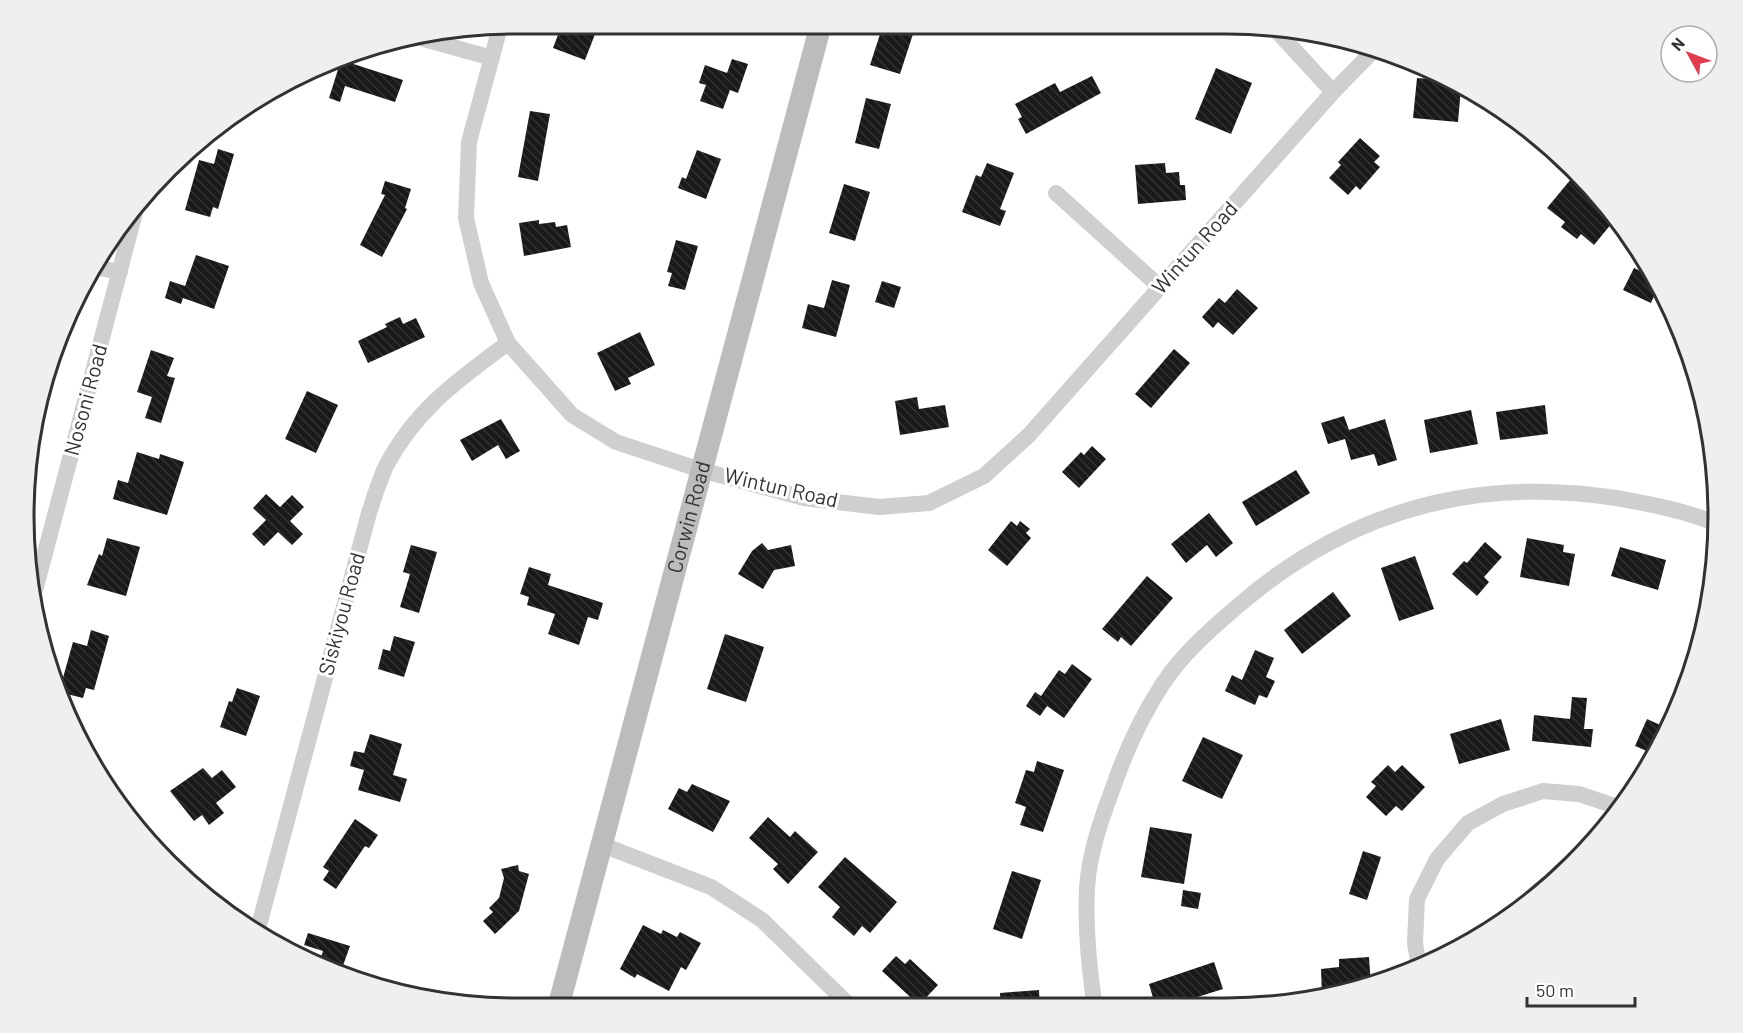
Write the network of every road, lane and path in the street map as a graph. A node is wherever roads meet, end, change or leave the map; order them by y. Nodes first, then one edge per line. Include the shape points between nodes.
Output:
1 (818, 34) edge
2 (498, 35) edge
3 (1284, 38) edge
4 (435, 42) edge
5 (1368, 56) edge
6 (492, 58) junction
7 (1333, 92) junction
8 (1056, 193) dead end
9 (132, 227) edge
10 (103, 269) edge
11 (120, 272) junction
12 (1160, 287) junction
13 (508, 343) junction
14 (701, 470) junction
15 (1708, 520) edge
16 (39, 574) edge
17 (1612, 805) edge
18 (600, 844) junction
19 (259, 924) edge
20 (1418, 959) edge
21 (561, 998) edge
22 (842, 998) edge
23 (1093, 998) edge

1 - 14 main road, Corwin Road
2 - 6 street, Wintun Road
3 - 7 street
4 - 6 street
5 - 7 street, Wintun Road
6 - 13 street, Wintun Road via 469,142 466,218 481,283
7 - 12 street, Wintun Road
8 - 12 street
9 - 11 street, Nosoni Road
10 - 11 street
11 - 16 street, Nosoni Road
12 - 14 street, Wintun Road via 1022,442 984,476 928,503 879,507 804,498
13 - 14 street, Wintun Road via 572,415 616,442
13 - 19 street, Siskiyou Road via 426,407 385,468 369,513
14 - 18 main road, Corwin Road
15 - 23 street via 1653,504 1584,493 1485,493 1440,500 1383,517 1324,544 1268,580 1211,628 1163,683 1127,747 1102,818 1088,886 1088,964
17 - 20 street via 1579,794 1543,791 1503,804 1468,823 1437,859 1417,899
18 - 21 main road, Corwin Road
18 - 22 street via 711,887 762,921

